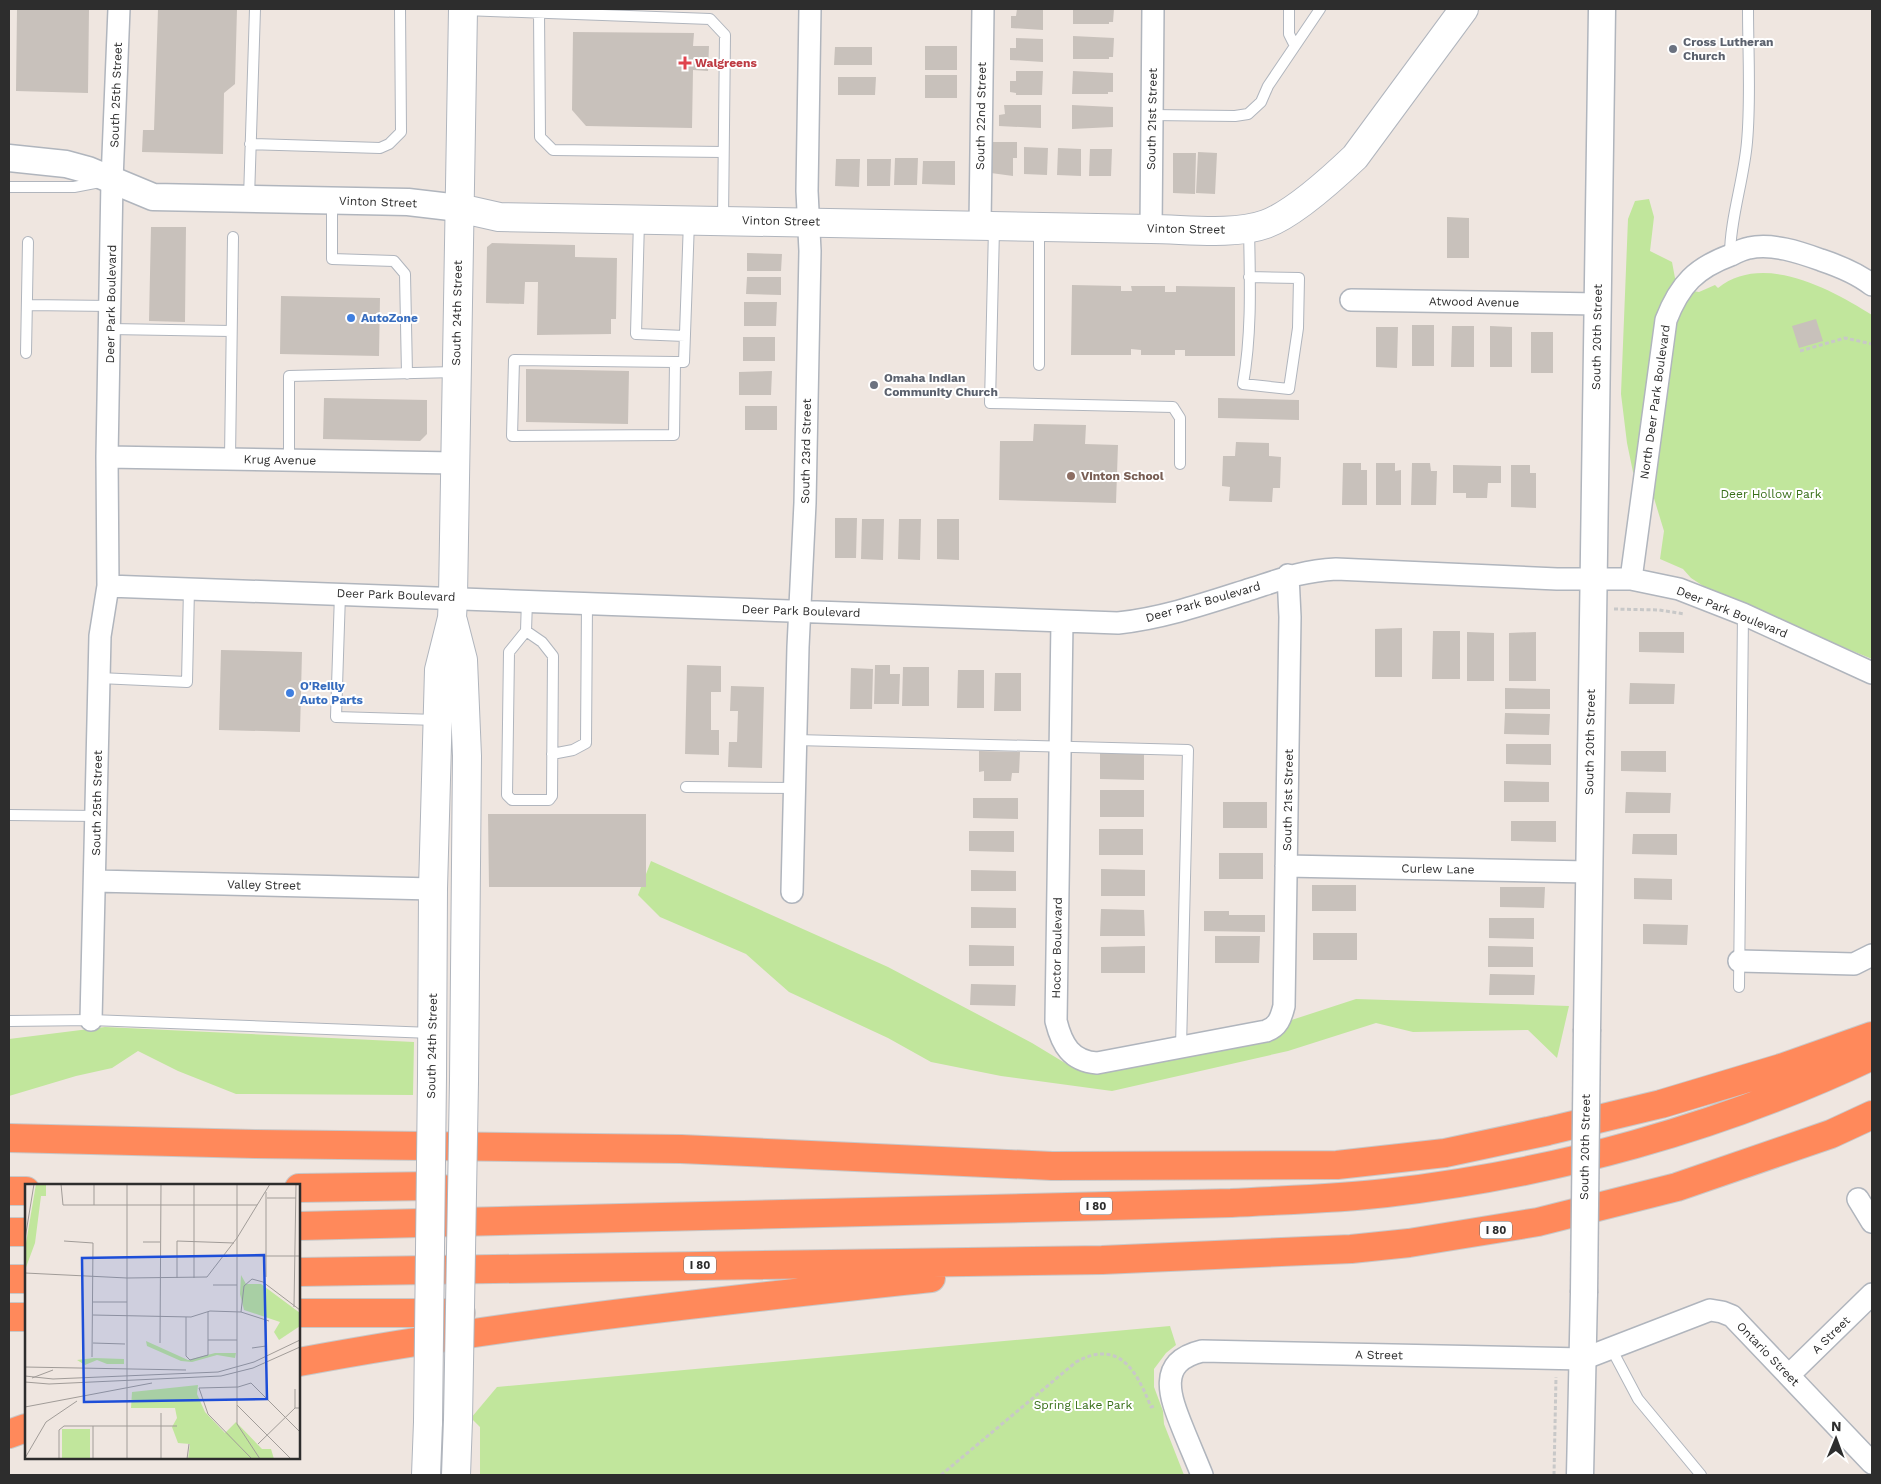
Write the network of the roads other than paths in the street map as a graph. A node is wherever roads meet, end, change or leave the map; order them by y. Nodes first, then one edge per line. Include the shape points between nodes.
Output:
1 (119, 9) edge
2 (255, 9) edge
3 (400, 9) edge
4 (463, 9) edge
5 (810, 9) edge
6 (983, 9) edge
7 (1153, 9) edge
8 (1289, 9) edge
9 (1320, 9) edge
10 (1464, 9) edge
11 (1602, 9) edge
12 (1748, 9) edge
13 (539, 12) junction
14 (1295, 46) junction
15 (1152, 115) junction
16 (250, 144) junction
17 (723, 152) junction
18 (9, 158) edge
19 (112, 180) junction
20 (9, 187) edge
21 (249, 199) junction
22 (332, 201) junction
23 (459, 208) junction
24 (639, 219) junction
25 (690, 220) junction
26 (723, 220) junction
27 (808, 222) junction
28 (987, 224) junction
29 (1040, 226) junction
30 (1249, 228) junction
31 (1151, 229) junction
32 (233, 237) dead end
33 (28, 242) dead end
34 (1730, 255) junction
35 (1250, 277) junction
36 (1872, 285) edge
37 (1351, 300) dead end
38 (1598, 304) junction
39 (26, 305) junction
40 (111, 306) junction
41 (110, 329) junction
42 (231, 331) junction
43 (685, 336) junction
44 (26, 353) dead end
45 (675, 362) junction
46 (1039, 365) dead end
47 (456, 372) junction
48 (407, 374) junction
49 (107, 457) junction
50 (230, 459) junction
51 (289, 460) junction
52 (454, 463) junction
53 (1180, 464) dead end
54 (1288, 575) junction
55 (1593, 579) junction
56 (1631, 579) junction
57 (108, 586) junction
58 (190, 588) junction
59 (340, 594) junction
60 (527, 600) junction
61 (588, 603) junction
62 (453, 607) junction
63 (801, 610) junction
64 (1743, 614) junction
65 (1062, 622) junction
66 (526, 631) junction
67 (1872, 674) edge
68 (99, 678) junction
69 (437, 720) junction
70 (796, 740) junction
71 (1060, 747) junction
72 (552, 754) junction
73 (686, 787) dead end
74 (795, 788) junction
75 (9, 815) edge
76 (96, 816) junction
77 (1286, 866) junction
78 (1589, 872) junction
79 (95, 881) junction
80 (433, 889) junction
81 (792, 892) dead end
82 (1872, 955) edge
83 (1739, 961) junction
84 (1738, 987) dead end
85 (91, 1020) junction
86 (9, 1021) edge
87 (1278, 1023) joint
88 (433, 1033) junction
89 (1872, 1036) edge
90 (1181, 1048) junction
91 (1872, 1056) edge
92 (1872, 1114) edge
93 (9, 1138) edge
94 (432, 1186) junction
95 (300, 1188) edge
96 (9, 1191) edge
97 (25, 1191) edge
98 (1858, 1199) dead end
99 (461, 1207) junction
100 (1872, 1222) edge
101 (300, 1226) edge
102 (9, 1232) edge
103 (25, 1232) edge
104 (1102, 1260) junction
105 (300, 1272) edge
106 (9, 1279) edge
107 (25, 1279) edge
108 (1872, 1294) edge
109 (430, 1312) junction
110 (300, 1313) edge
111 (461, 1313) junction
112 (25, 1317) edge
113 (9, 1318) edge
114 (1611, 1348) junction
115 (1583, 1358) junction
116 (300, 1362) edge
117 (1789, 1375) junction
118 (25, 1417) edge
119 (9, 1421) edge
120 (25, 1428) edge
121 (9, 1434) edge
122 (1872, 1463) edge
123 (426, 1475) edge
124 (456, 1475) edge
125 (1202, 1475) edge
126 (1580, 1475) edge
127 (1701, 1475) edge

1 - 19 street, South 25th Street
2 - 16 lane
3 - 16 lane via 401,132 389,144 380,148
4 - 13 lane
4 - 23 main road, South 24th Street
5 - 27 street, South 23rd Street
6 - 28 street, South 22nd Street
7 - 15 street, South 21st Street
8 - 14 lane via 1289,34
9 - 14 lane
10 - 30 main road, Vinton Street via 1355,157 1286,212 1267,224
11 - 38 street, South 20th Street
12 - 34 lane via 1747,142
13 - 17 lane via 710,19 725,35
13 - 17 lane via 540,137 553,150
14 - 15 lane via 1261,102 1248,114
15 - 31 street, South 21st Street
16 - 21 lane
17 - 26 lane
18 - 19 street, Vinton Street via 66,164
19 - 20 lane via 74,187
19 - 21 street, Vinton Street via 152,197
19 - 40 street, Deer Park Boulevard
21 - 22 street, Vinton Street
22 - 23 street, Vinton Street via 408,202
22 - 48 lane via 332,259 394,261 405,274
23 - 24 main road, Vinton Street via 499,217
23 - 47 main road, South 24th Street
24 - 25 main road, Vinton Street
24 - 43 lane via 636,334
25 - 26 main road, Vinton Street
25 - 43 lane
26 - 27 main road, Vinton Street
27 - 28 main road, Vinton Street
27 - 63 street, South 23rd Street
28 - 29 main road, Vinton Street
28 - 53 lane, South 22nd Street via 990,403 1174,407 1180,418
29 - 31 main road, Vinton Street
29 - 46 lane
30 - 31 main road, Vinton Street
30 - 35 lane
32 - 42 lane
33 - 39 lane
34 - 36 street, North Deer Park Boulevard via 1749,247 1778,248 1841,267
34 - 56 street, North Deer Park Boulevard via 1696,272 1683,287 1666,320
35 - 35 lane via 1249,341 1243,384 1289,389 1298,328 1299,278
37 - 38 street, Atwood Avenue
38 - 55 street, South 20th Street
39 - 40 lane
39 - 44 lane
40 - 41 street, Deer Park Boulevard
41 - 42 lane
41 - 49 street, Deer Park Boulevard
42 - 50 lane
43 - 45 lane via 684,362
45 - 45 lane via 514,360 512,436 674,435
47 - 48 lane
47 - 52 main road, South 24th Street
48 - 51 lane via 289,376
49 - 50 street, Krug Avenue
49 - 57 street, Deer Park Boulevard
50 - 51 street, Krug Avenue
51 - 52 street, Krug Avenue
52 - 62 main road, South 24th Street
54 - 55 street, Deer Park Boulevard via 1336,569
54 - 65 street, Deer Park Boulevard via 1148,620
54 - 77 street, South 21st Street
55 - 56 street, Deer Park Boulevard
55 - 78 street, South 20th Street
56 - 64 street, Deer Park Boulevard via 1679,588
57 - 58 street, Deer Park Boulevard
57 - 68 street, South 25th Street via 100,636
58 - 59 street, Deer Park Boulevard
58 - 68 lane via 187,682
59 - 62 street, Deer Park Boulevard
59 - 69 lane via 336,717
60 - 61 street, Deer Park Boulevard
60 - 62 street, Deer Park Boulevard
60 - 66 lane
61 - 63 street, Deer Park Boulevard
61 - 72 lane via 586,743 573,750
62 - 69 main road, South 24th Street via 439,670
62 - 99 main road, South 24th Street, bridge via 463,660 467,756
63 - 65 street, Deer Park Boulevard
63 - 70 street, South 23rd Street
64 - 67 street, Deer Park Boulevard
64 - 83 lane
65 - 71 street, Hoctor Boulevard
66 - 72 lane via 542,642 553,656
66 - 72 lane via 509,652 507,795 512,800 549,800 552,796
68 - 76 street, South 25th Street
69 - 80 main road, South 24th Street
70 - 71 lane
70 - 74 street, South 23rd Street
71 - 90 street, Hoctor Boulevard via 1056,1022 1060,1038 1074,1056 1090,1063
71 - 90 lane via 1188,750
73 - 74 lane
74 - 81 street, South 23rd Street
75 - 76 lane
76 - 79 street, South 25th Street
77 - 78 street, Curlew Lane
77 - 87 street, South 21st Street via 1284,1006
78 - 115 street, South 20th Street, bridge
79 - 80 street, Valley Street
79 - 85 street, South 25th Street
80 - 88 main road, South 24th Street
82 - 83 street via 1854,964
83 - 84 lane
85 - 86 lane
85 - 88 lane
87 - 90 street, Hoctor Boulevard via 1266,1031
88 - 94 main road, South 24th Street, bridge
89 - 93 highway via 1661,1104 1558,1129 1445,1153 1337,1165 1052,1166 690,1149
91 - 101 highway, I 80 via 1753,1104 1620,1149 1494,1177 1385,1193 1231,1203
92 - 104 highway, I 80 via 1822,1137 1677,1187 1595,1209 1481,1233 1351,1249
94 - 95 highway
94 - 99 highway via 447,1190
94 - 109 main road, South 24th Street, bridge
96 - 97 highway
98 - 100 street
99 - 111 main road, South 24th Street, bridge
102 - 103 highway
104 - 105 highway, I 80
104 - 116 highway via 600,1315 442,1337
106 - 107 highway
108 - 117 street, A Street
109 - 110 highway
109 - 111 highway
109 - 123 main road, South 24th Street, bridge
111 - 124 main road, South 24th Street, bridge
112 - 113 highway
114 - 115 street, Ontario Street
114 - 117 street, Ontario Street via 1710,1310 1732,1316
114 - 127 lane via 1638,1399
115 - 125 street, A Street via 1202,1351 1190,1354 1178,1363 1169,1385 1171,1400
115 - 126 street, South 20th Street
117 - 122 street, Ontario Street
118 - 119 highway
120 - 121 highway

